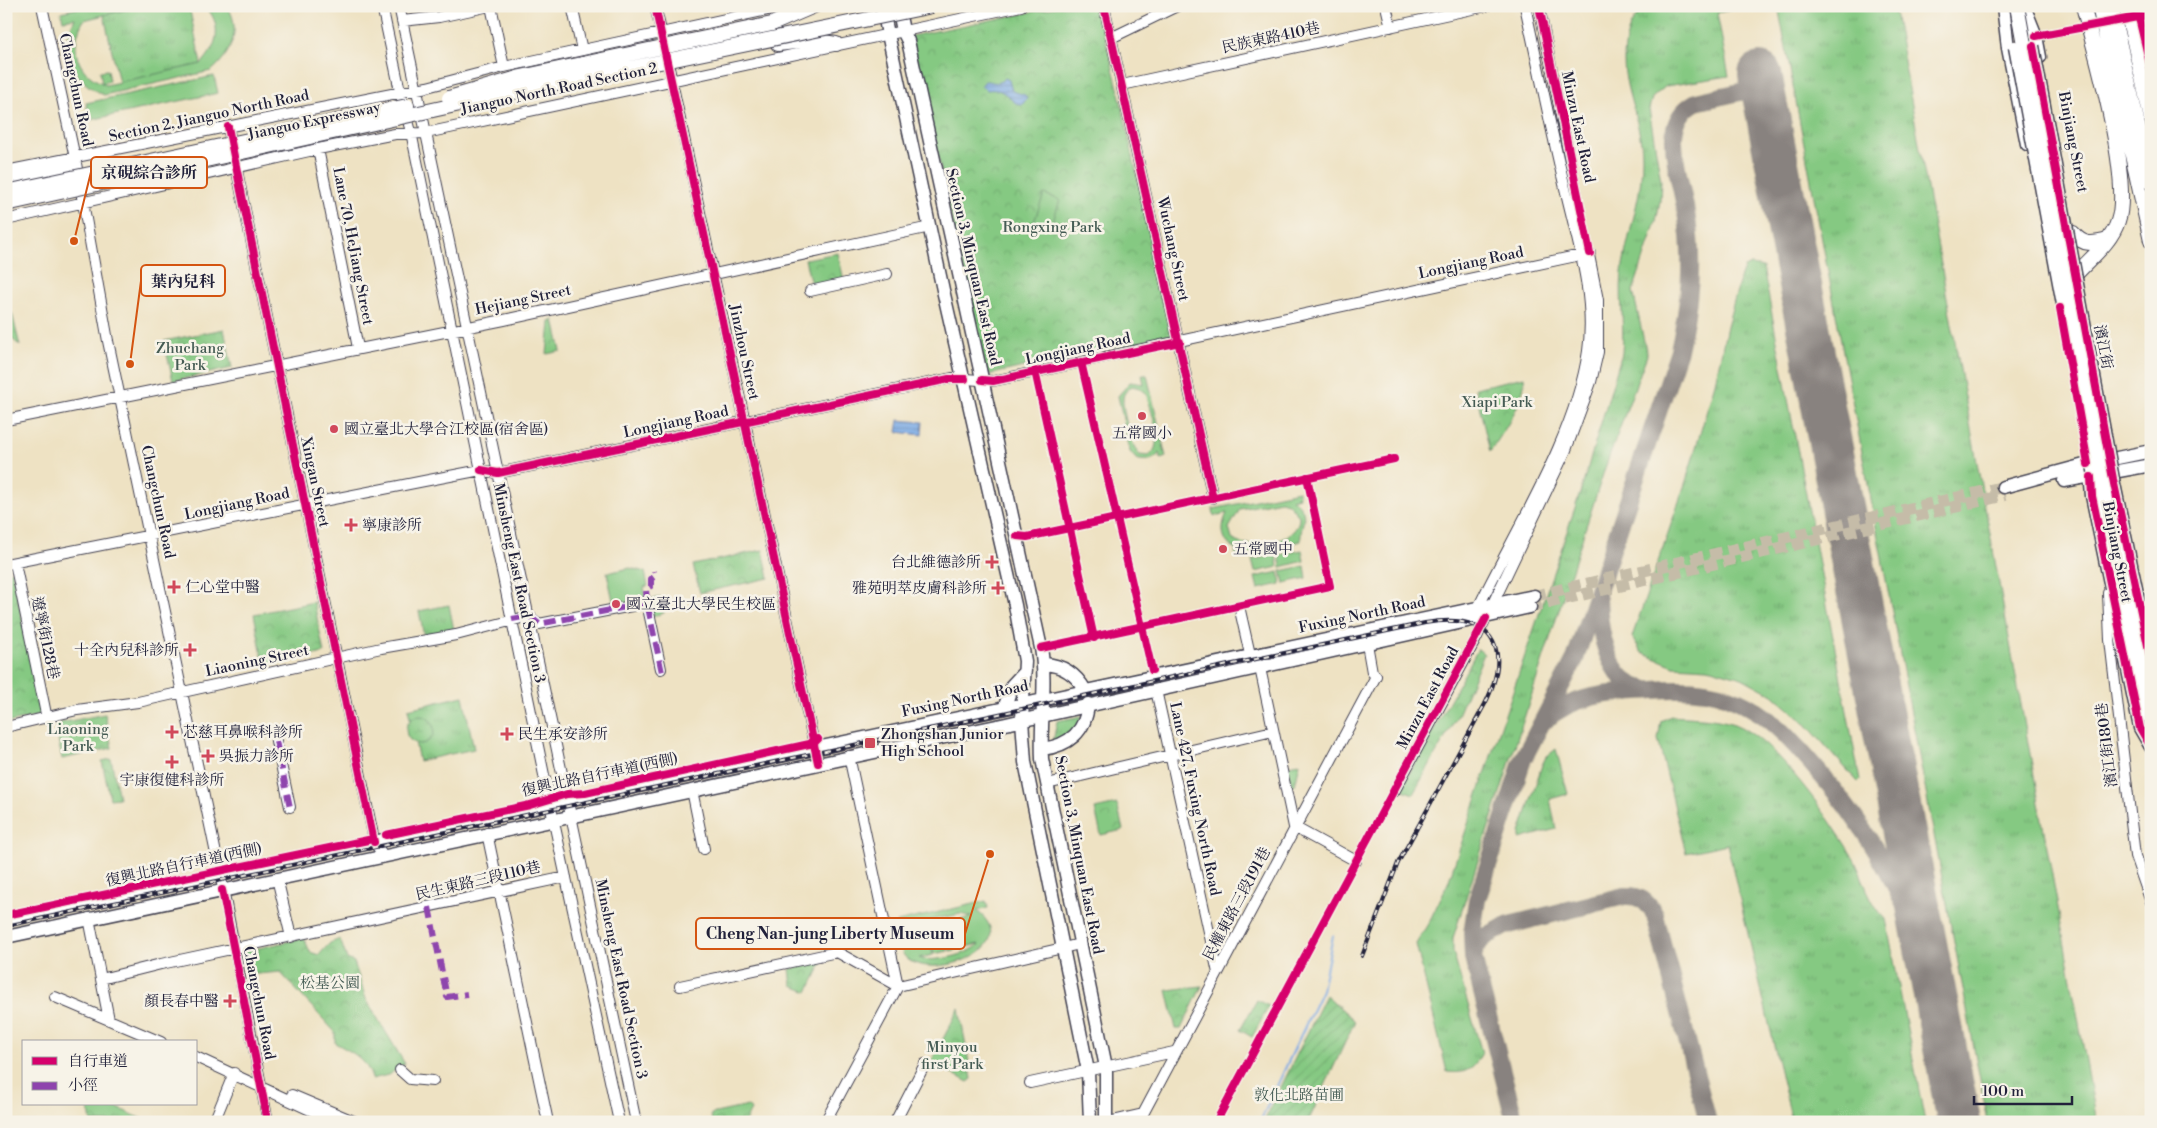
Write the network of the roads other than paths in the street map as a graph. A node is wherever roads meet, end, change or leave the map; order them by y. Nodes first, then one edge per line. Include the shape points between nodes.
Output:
1 (42, 6) edge
2 (382, 6) edge
3 (399, 6) edge
4 (437, 6) edge
5 (490, 6) edge
6 (572, 6) edge
7 (655, 6) edge
8 (786, 6) edge
9 (814, 6) edge
10 (932, 6) edge
11 (1020, 6) edge
12 (1104, 6) edge
13 (1177, 6) edge
14 (1386, 6) edge
15 (1486, 6) edge
16 (1525, 6) edge
17 (1539, 6) edge
18 (2004, 6) edge
19 (2083, 6) edge
20 (2099, 6) edge
21 (2111, 6) edge
22 (2126, 6) edge
23 (891, 8) edge
24 (2023, 8) edge
25 (740, 11) edge
26 (439, 17) junction
27 (402, 22) junction
28 (1391, 27) junction
29 (903, 31) junction
30 (662, 33) junction
31 (888, 34) junction
32 (1111, 38) junction
33 (836, 44) junction
34 (582, 50) junction
35 (504, 67) junction
36 (672, 80) junction
37 (1122, 86) junction
38 (417, 88) junction
39 (400, 92) junction
40 (450, 102) junction
41 (2151, 118) edge
42 (228, 128) junction
43 (411, 132) junction
44 (426, 133) junction
45 (318, 149) junction
46 (75, 158) junction
47 (236, 167) junction
48 (6, 171) edge
49 (117, 180) junction
50 (6, 182) edge
51 (2151, 182) edge
52 (6, 192) edge
53 (82, 203) junction
54 (6, 204) edge
55 (6, 210) edge
56 (6, 220) edge
57 (930, 227) junction
58 (2073, 232) junction
59 (2108, 240) junction
60 (2151, 241) edge
61 (1585, 254) junction
62 (2078, 272) junction
63 (713, 274) junction
64 (887, 274) dead end
65 (2056, 289) junction
66 (810, 291) dead end
67 (467, 327) junction
68 (452, 329) junction
69 (1180, 342) junction
70 (358, 348) junction
71 (276, 365) junction
72 (965, 379) junction
73 (982, 380) junction
74 (122, 397) junction
75 (6, 420) edge
76 (745, 421) junction
77 (2151, 451) edge
78 (2112, 459) junction
79 (2088, 464) junction
80 (2151, 465) edge
81 (481, 470) junction
82 (2115, 472) junction
83 (498, 473) junction
84 (2091, 477) junction
85 (1213, 498) dead end
86 (306, 505) junction
87 (150, 536) junction
88 (11, 563) edge
89 (2109, 582) junction
90 (1492, 605) junction
91 (1239, 606) dead end
92 (1481, 615) junction
93 (529, 616) junction
94 (512, 619) junction
95 (2151, 639) edge
96 (1367, 644) junction
97 (1251, 655) junction
98 (337, 660) junction
99 (2151, 660) edge
100 (1044, 664) junction
101 (1260, 668) junction
102 (661, 669) dead end
103 (1025, 671) junction
104 (1085, 690) junction
105 (1156, 690) junction
106 (181, 692) junction
107 (2151, 698) edge
108 (1042, 699) junction
109 (1022, 703) junction
110 (1088, 704) junction
111 (1005, 706) junction
112 (1041, 715) junction
113 (47, 719) junction
114 (1022, 720) junction
115 (6, 728) edge
116 (1273, 731) junction
117 (276, 741) dead end
118 (2151, 746) edge
119 (815, 748) junction
120 (1042, 749) junction
121 (1170, 755) junction
122 (849, 756) junction
123 (818, 762) junction
124 (1047, 784) junction
125 (692, 790) junction
126 (1394, 792) dead end
127 (568, 801) junction
128 (550, 804) junction
129 (290, 807) dead end
130 (571, 816) junction
131 (554, 819) junction
132 (1294, 827) junction
133 (487, 833) junction
134 (374, 842) junction
135 (704, 848) dead end
136 (383, 855) junction
137 (1356, 861) dead end
138 (220, 876) junction
139 (566, 877) junction
140 (277, 878) junction
141 (222, 890) junction
142 (499, 891) junction
143 (2151, 902) edge
144 (89, 918) junction
145 (6, 920) edge
146 (6, 936) edge
147 (291, 937) junction
148 (1080, 944) junction
149 (234, 948) junction
150 (1064, 948) junction
151 (1218, 973) junction
152 (101, 979) junction
153 (680, 986) dead end
154 (898, 986) junction
155 (55, 996) dead end
156 (109, 1020) junction
157 (156, 1040) edge
158 (1176, 1049) junction
159 (198, 1058) edge
160 (925, 1064) dead end
161 (1096, 1069) junction
162 (400, 1070) dead end
163 (234, 1073) junction
164 (434, 1081) dead end
165 (1030, 1083) dead end
166 (261, 1086) junction
167 (214, 1122) edge
168 (268, 1122) edge
169 (336, 1122) edge
170 (356, 1122) edge
171 (548, 1122) edge
172 (619, 1122) edge
173 (636, 1122) edge
174 (826, 1122) edge
175 (895, 1122) edge
176 (1090, 1122) edge
177 (1107, 1122) edge

1 - 46 street, Changchun Road
2 - 39 street, Minsheng East Road Section 3
3 - 27 street, Minsheng East Road Section 3
4 - 26 street
5 - 26 street
5 - 35 street
6 - 34 street
7 - 30 street, Jinzhou Street
8 - 25 street, Jianguo North Road Section 2
9 - 40 highway, bridge via 772,24 521,77
10 - 40 highway, Jianguo Expressway, bridge
11 - 29 street, Jianguo North Road Section 2
12 - 32 street, Wuchang Street
13 - 32 street
14 - 28 street
15 - 28 street, 民族東路410巷
16 - 61 street, Minzu East Road
17 - 61 street, Minzu East Road
18 - 65 main road, Binjiang Street via 2008,48
18 - 118 main road, Binjiang Street, bridge via 2015,47 2096,481
19 - 59 highway via 2116,147 2122,193 2118,223
20 - 60 highway
21 - 51 highway
22 - 41 highway
23 - 29 main road, Section 3, Minquan East Road
23 - 31 main road, Section 3, Minquan East Road
23 - 40 highway, Jianguo Expressway, bridge
24 - 58 main road, Binjiang Street via 2036,36
24 - 99 main road, 濱江街, bridge
24 - 107 highway, bridge via 2096,437
25 - 30 street, Jianguo North Road Section 2
26 - 27 street
27 - 38 street, Minsheng East Road Section 3
28 - 37 street, 民族東路410巷
29 - 31 street, Jianguo North Road Section 2
29 - 73 main road, Section 3, Minquan East Road via 912,59
30 - 34 street, Jianguo North Road Section 2
30 - 36 street, Jinzhou Street
31 - 33 street, Jianguo North Road Section 2
31 - 57 main road, Section 3, Minquan East Road
32 - 37 street, Wuchang Street
33 - 36 street, Jianguo North Road Section 2
33 - 40 highway, bridge via 811,40 775,45 522,96
34 - 35 street, Jianguo North Road Section 2
35 - 38 street, Jianguo North Road Section 2
36 - 44 street, Jianguo North Road Section 2
36 - 63 street, Jinzhou Street
37 - 69 street, Wuchang Street
38 - 39 street, Section 2, Jianguo North Road
38 - 44 street, Minsheng East Road Section 3
39 - 42 street, Section 2, Jianguo North Road
39 - 43 street, Minsheng East Road Section 3
40 - 49 highway, Jianguo Expressway, bridge
40 - 52 highway, Jianguo Expressway, bridge via 252,138
42 - 46 street, Section 2, Jianguo North Road
42 - 47 street, Xingan Street
43 - 44 street, Jianguo North Road Section 2
43 - 45 street
43 - 68 street, Minsheng East Road Section 3
44 - 67 street, Minsheng East Road Section 3
45 - 47 street
45 - 70 street, Lane 70, HeJiang Street
46 - 48 street, Section 2, Jianguo North Road
46 - 50 highway via 60,170
46 - 53 street, Changchun Road
47 - 53 street
47 - 71 street, Xingan Street
49 - 54 highway, Jianguo Expressway, bridge
49 - 55 highway, bridge via 84,192
53 - 56 street
53 - 74 street, Changchun Road
57 - 63 street, Hejiang Street
57 - 72 main road, Section 3, Minquan East Road
58 - 59 highway via 2079,241 2088,244
58 - 62 main road, Binjiang Street
59 - 62 highway
61 - 69 street, Longjiang Road
61 - 90 street, Minzu East Road via 1600,319 1598,352 1591,382 1566,450
61 - 92 street, Minzu East Road via 1590,330 1578,394 1553,458
62 - 65 main road
62 - 78 main road, Binjiang Street
63 - 67 street, Hejiang Street
63 - 76 street, Jinzhou Street
64 - 66 street
65 - 79 main road, Binjiang Street
67 - 68 street, Hejiang Street
67 - 83 street, Minsheng East Road Section 3
68 - 70 street, Hejiang Street
68 - 81 street, Minsheng East Road Section 3
69 - 73 street, Longjiang Road via 993,381
69 - 85 street, Wuchang Street
70 - 71 street, Hejiang Street
71 - 74 street, Hejiang Street
71 - 86 street, Xingan Street
72 - 73 street, Longjiang Road
72 - 76 street, Longjiang Road via 949,379
72 - 103 main road, Section 3, Minquan East Road via 1015,605
73 - 100 main road, Section 3, Minquan East Road
74 - 75 street, Hejiang Street
74 - 87 street, Changchun Road
76 - 83 street, Longjiang Road
76 - 119 street, Jinzhou Street
77 - 78 main road
78 - 79 main road
78 - 82 main road, Binjiang Street
79 - 84 main road, Binjiang Street
79 - 84 main road via 2004,491
80 - 82 main road
81 - 83 street, Longjiang Road
81 - 86 street, Longjiang Road
81 - 94 street, Minsheng East Road Section 3
82 - 84 main road
82 - 95 main road, Binjiang Street
83 - 93 street, Minsheng East Road Section 3
84 - 89 main road, Binjiang Street via 2091,493
86 - 87 street, Longjiang Road
86 - 98 street, Xingan Street
87 - 88 street, Longjiang Road
87 - 106 street, Changchun Road
88 - 113 street, 遼寧街128巷
89 - 118 main road, Binjiang Street via 2140,728
89 - 143 street, 濱江街180巷 via 2110,640 2135,856
90 - 92 main road, Fuxing North Road
90 - 92 main road, Fuxing North Road via 1532,602
91 - 97 street
92 - 96 main road, Fuxing North Road
92 - 97 main road, Fuxing North Road
92 - 126 street, Minzu East Road
93 - 94 street, Liaoning Street
93 - 102 street via 539,624 647,602
93 - 127 street, Minsheng East Road Section 3
94 - 98 street, Liaoning Street via 499,625
94 - 128 street, Minsheng East Road Section 3
96 - 101 main road, Fuxing North Road
96 - 132 street, 民權東路三段191巷 via 1372,672 1376,676
97 - 101 street
97 - 104 main road, Fuxing North Road
98 - 106 street, Liaoning Street
98 - 134 street, Xingan Street
100 - 104 main road via 1067,670 1078,678
100 - 108 main road, Section 3, Minquan East Road
101 - 105 main road, Fuxing North Road
101 - 116 street
103 - 109 main road, Section 3, Minquan East Road
103 - 111 main road via 1012,685
104 - 108 main road, Fuxing North Road
105 - 110 main road, Fuxing North Road
105 - 121 street, Lane 427, Fuxing North Road
106 - 113 street, Liaoning Street via 106,708 77,710
106 - 138 street, Changchun Road
108 - 109 main road, Fuxing North Road
108 - 112 main road, Section 3, Minquan East Road
109 - 111 main road, Fuxing North Road
109 - 114 main road, Section 3, Minquan East Road
110 - 112 main road, Fuxing North Road
110 - 120 main road via 1084,723 1073,738 1056,747
111 - 119 main road, Fuxing North Road
112 - 114 main road, Fuxing North Road
112 - 120 main road, Section 3, Minquan East Road
113 - 115 street, Liaoning Street
114 - 122 main road, Fuxing North Road
114 - 150 main road, Section 3, Minquan East Road via 1025,762
116 - 121 street
116 - 132 street
117 - 129 street
119 - 123 street, Jinzhou Street
119 - 127 main road, Fuxing North Road
120 - 124 main road, Section 3, Minquan East Road
121 - 124 street
121 - 151 street, Lane 427, Fuxing North Road
122 - 123 main road, Fuxing North Road
122 - 154 street
123 - 125 main road, Fuxing North Road
124 - 148 main road, Section 3, Minquan East Road
125 - 130 main road, Fuxing North Road
125 - 135 street
127 - 128 main road, Fuxing North Road
127 - 130 street, Minsheng East Road Section 3
128 - 131 street, Minsheng East Road Section 3
128 - 134 main road, Fuxing North Road
130 - 131 main road, Fuxing North Road
130 - 173 street, Minsheng East Road Section 3
131 - 133 main road, Fuxing North Road
131 - 139 street, Minsheng East Road Section 3
132 - 137 street
132 - 151 street, 民權東路三段191巷
133 - 136 main road, Fuxing North Road
133 - 142 street
134 - 136 street, Xingan Street
134 - 138 main road, Fuxing North Road
136 - 140 main road, Fuxing North Road
138 - 141 street, Changchun Road
138 - 145 main road, Fuxing North Road
139 - 142 street, 民生東路三段110巷
139 - 172 street, Minsheng East Road Section 3
140 - 141 main road, Fuxing North Road
140 - 147 street
141 - 144 main road, Fuxing North Road
141 - 149 street, Changchun Road
142 - 147 street, 民生東路三段110巷
142 - 171 street
144 - 146 main road, Fuxing North Road
144 - 152 street
147 - 149 street, 民生東路三段110巷
148 - 150 street
148 - 161 main road, Section 3, Minquan East Road
149 - 152 street, 民生東路三段110巷
149 - 166 street, Changchun Road
150 - 154 street
150 - 161 main road, Section 3, Minquan East Road
151 - 158 street, 民權東路三段191巷
152 - 156 street
153 - 154 street via 837,952
154 - 174 street
155 - 156 street
156 - 157 street
158 - 161 street
158 - 177 street, 民權東路三段191巷 via 1143,1114
159 - 163 street
160 - 175 street
161 - 165 street
161 - 176 main road, Section 3, Minquan East Road
161 - 177 main road, Section 3, Minquan East Road
162 - 164 street via 410,1079
163 - 166 street
163 - 167 street
166 - 168 street, Changchun Road
166 - 169 street
166 - 170 street via 279,1089

